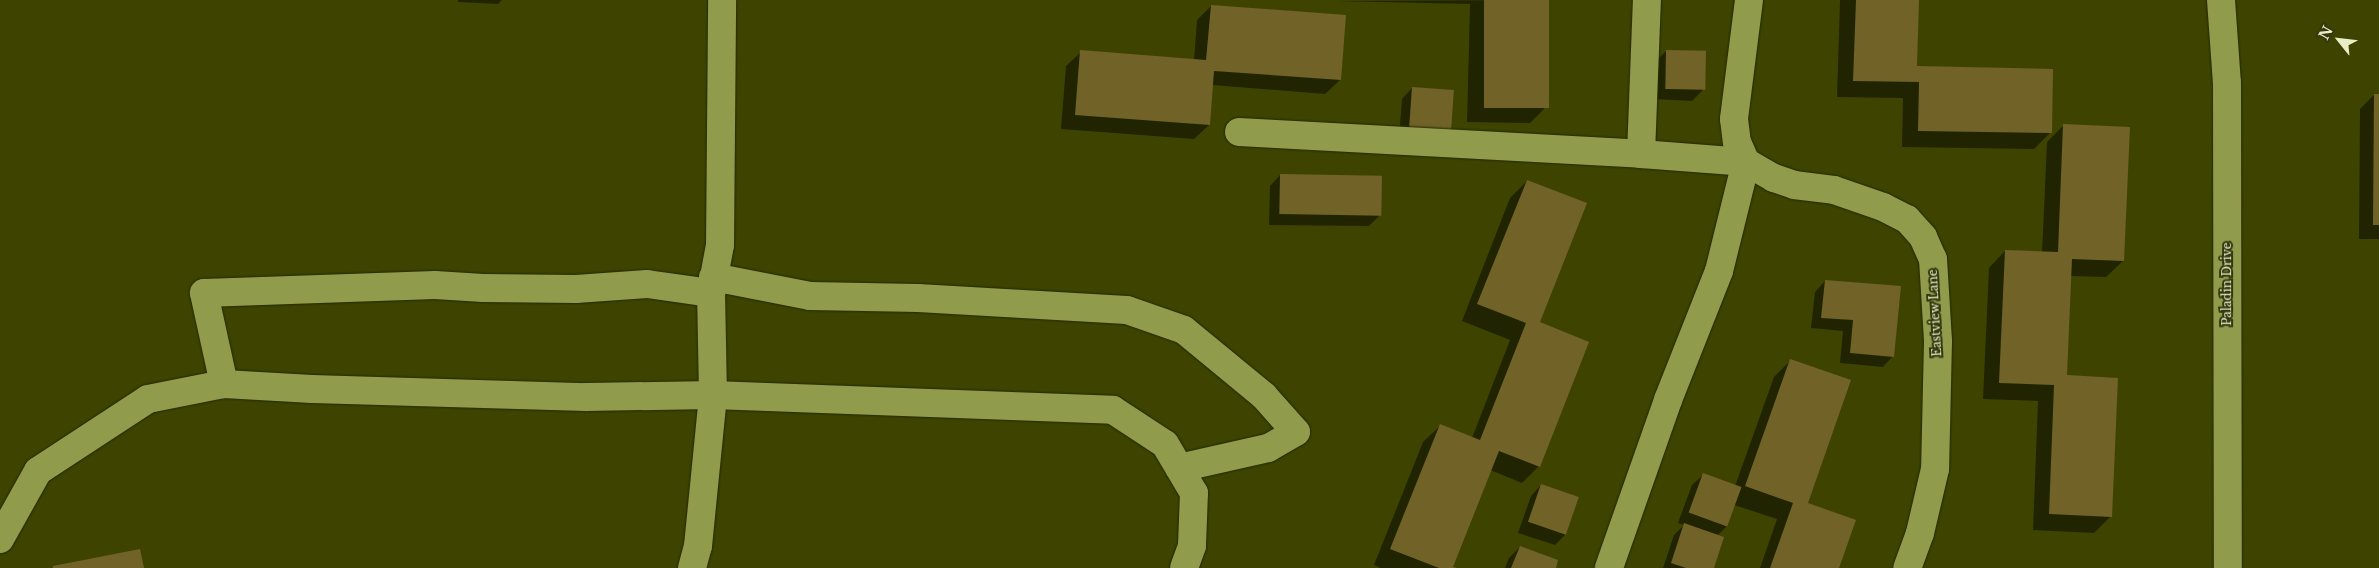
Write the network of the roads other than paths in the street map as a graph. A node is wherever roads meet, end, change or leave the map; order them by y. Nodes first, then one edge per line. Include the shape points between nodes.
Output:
1 (722, 0) edge
2 (1646, 0) edge
3 (1749, 0) edge
4 (2221, 0) edge
5 (1239, 132) dead end
6 (1641, 154) junction
7 (1746, 162) junction
8 (712, 285) junction
9 (224, 384) junction
10 (714, 395) junction
11 (1179, 468) junction
12 (0, 540) edge
13 (692, 568) edge
14 (1184, 568) edge
15 (1609, 568) edge
16 (1907, 568) edge
17 (2228, 568) edge

1 - 8 street via 720,245
2 - 6 street
3 - 7 street via 1734,119 1737,142
4 - 17 street, Paladin Drive via 2227,83
5 - 6 street
6 - 7 street
7 - 15 street via 1719,271 1668,400
7 - 16 street, Eastview Lane via 1774,178 1794,185 1834,190 1907,219 1923,238 1933,260 1938,341 1935,469 1920,533
8 - 9 street via 647,284 576,289 435,285 204,293
8 - 10 street
8 - 11 street via 810,296 918,298 1127,310 1184,330 1264,396 1296,432 1268,448
9 - 10 street via 321,390 586,397
9 - 12 street via 148,399 38,471
10 - 11 street via 1113,410 1165,444
10 - 13 street via 698,546
11 - 14 street via 1194,493 1192,546

